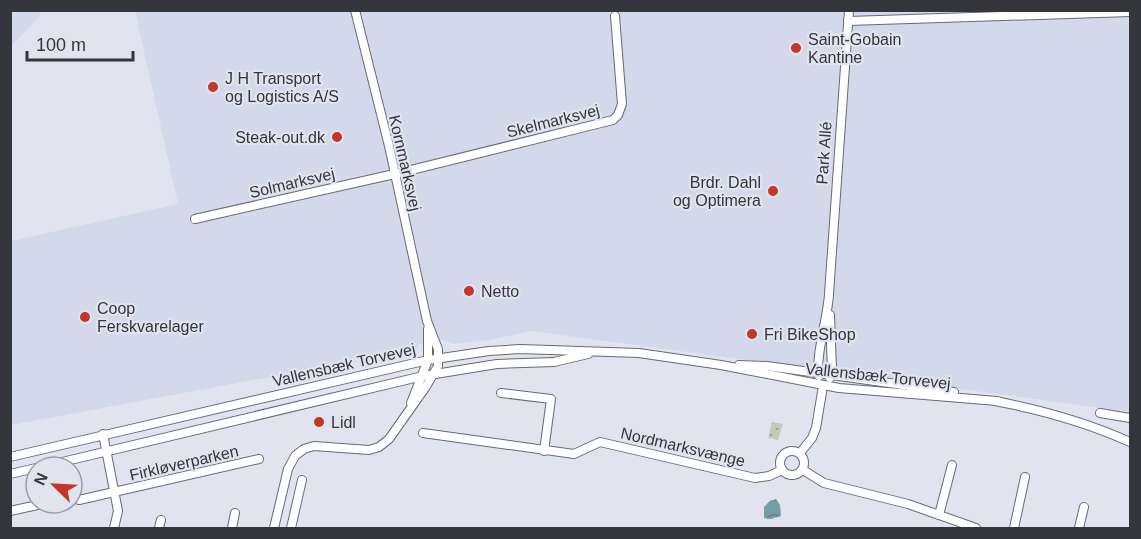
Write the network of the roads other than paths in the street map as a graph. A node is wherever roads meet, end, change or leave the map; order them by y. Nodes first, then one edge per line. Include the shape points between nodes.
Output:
1 (355, 10) edge
2 (849, 10) edge
3 (1066, 12) edge
4 (1131, 12) edge
5 (615, 16) dead end
6 (848, 21) junction
7 (395, 174) junction
8 (195, 219) dead end
9 (829, 298) junction
10 (427, 321) junction
11 (594, 353) junction
12 (439, 357) junction
13 (428, 360) junction
14 (722, 364) junction
15 (435, 373) junction
16 (818, 373) junction
17 (423, 375) junction
18 (832, 376) junction
19 (823, 386) junction
20 (501, 393) dead end
21 (997, 401) junction
22 (407, 412) junction
23 (1100, 413) dead end
24 (1131, 418) edge
25 (103, 434) junction
26 (423, 434) dead end
27 (1131, 442) edge
28 (544, 451) junction
29 (107, 452) junction
30 (800, 453) junction
31 (10, 457) edge
32 (84, 457) edge
33 (259, 459) dead end
34 (952, 465) dead end
35 (782, 470) junction
36 (803, 470) junction
37 (1025, 477) dead end
38 (302, 480) dead end
39 (116, 492) junction
40 (84, 499) edge
41 (1084, 507) dead end
42 (235, 513) dead end
43 (939, 515) junction
44 (114, 528) edge
45 (232, 528) edge
46 (274, 528) edge
47 (291, 528) edge
48 (976, 528) edge
49 (1014, 528) edge
50 (1079, 528) edge

1 - 7 street, Kornmarksvej
2 - 6 street, Park Allé
3 - 4 street
3 - 6 street
5 - 7 street, Skelmarksvej via 622,104 613,120
6 - 9 street, Park Allé
7 - 8 street, Solmarksvej
7 - 10 street, Kornmarksvej
9 - 16 street, Park Allé
9 - 18 street, Park Allé
10 - 12 street, Kornmarksvej
10 - 13 street, Kornmarksvej
11 - 12 street, Vallensbæk Torvevej via 553,348
11 - 14 street, Vallensbæk Torvevej via 639,353
11 - 15 street, Vallensbæk Torvevej via 554,362 498,364
12 - 13 street, Vallensbæk Torvevej
12 - 15 street
13 - 17 street, Kornmarksvej
13 - 25 street, Vallensbæk Torvevej
14 - 16 street, Vallensbæk Torvevej
14 - 19 street, Vallensbæk Torvevej
15 - 17 street, Vallensbæk Torvevej
15 - 22 street
16 - 18 street, Vallensbæk Torvevej
16 - 19 street, Park Allé
17 - 22 street, Kornmarksvej
17 - 29 street, Vallensbæk Torvevej
18 - 19 street
18 - 21 street, Vallensbæk Torvevej
19 - 21 street, Vallensbæk Torvevej
19 - 30 street via 816,428
20 - 28 street via 551,399
21 - 27 street, Vallensbæk Torvevej via 1079,421
22 - 46 street via 379,447 304,449 288,469
23 - 24 street
25 - 29 street
25 - 31 street, Vallensbæk Torvevej
26 - 28 street, Nordmarksvænge
28 - 35 street, Nordmarksvænge via 574,454 600,442 755,478
29 - 32 street, Vallensbæk Torvevej
29 - 39 street, Firkløverparken
30 - 35 street via 792,450 783,454
30 - 36 street
33 - 39 street, Firkløverparken
34 - 43 street
35 - 36 street via 790,475
36 - 43 street via 825,483
37 - 49 street
38 - 47 street
39 - 40 street, Firkløverparken
39 - 44 street, Firkløverparken via 118,511
41 - 50 street
42 - 45 street
43 - 48 street

